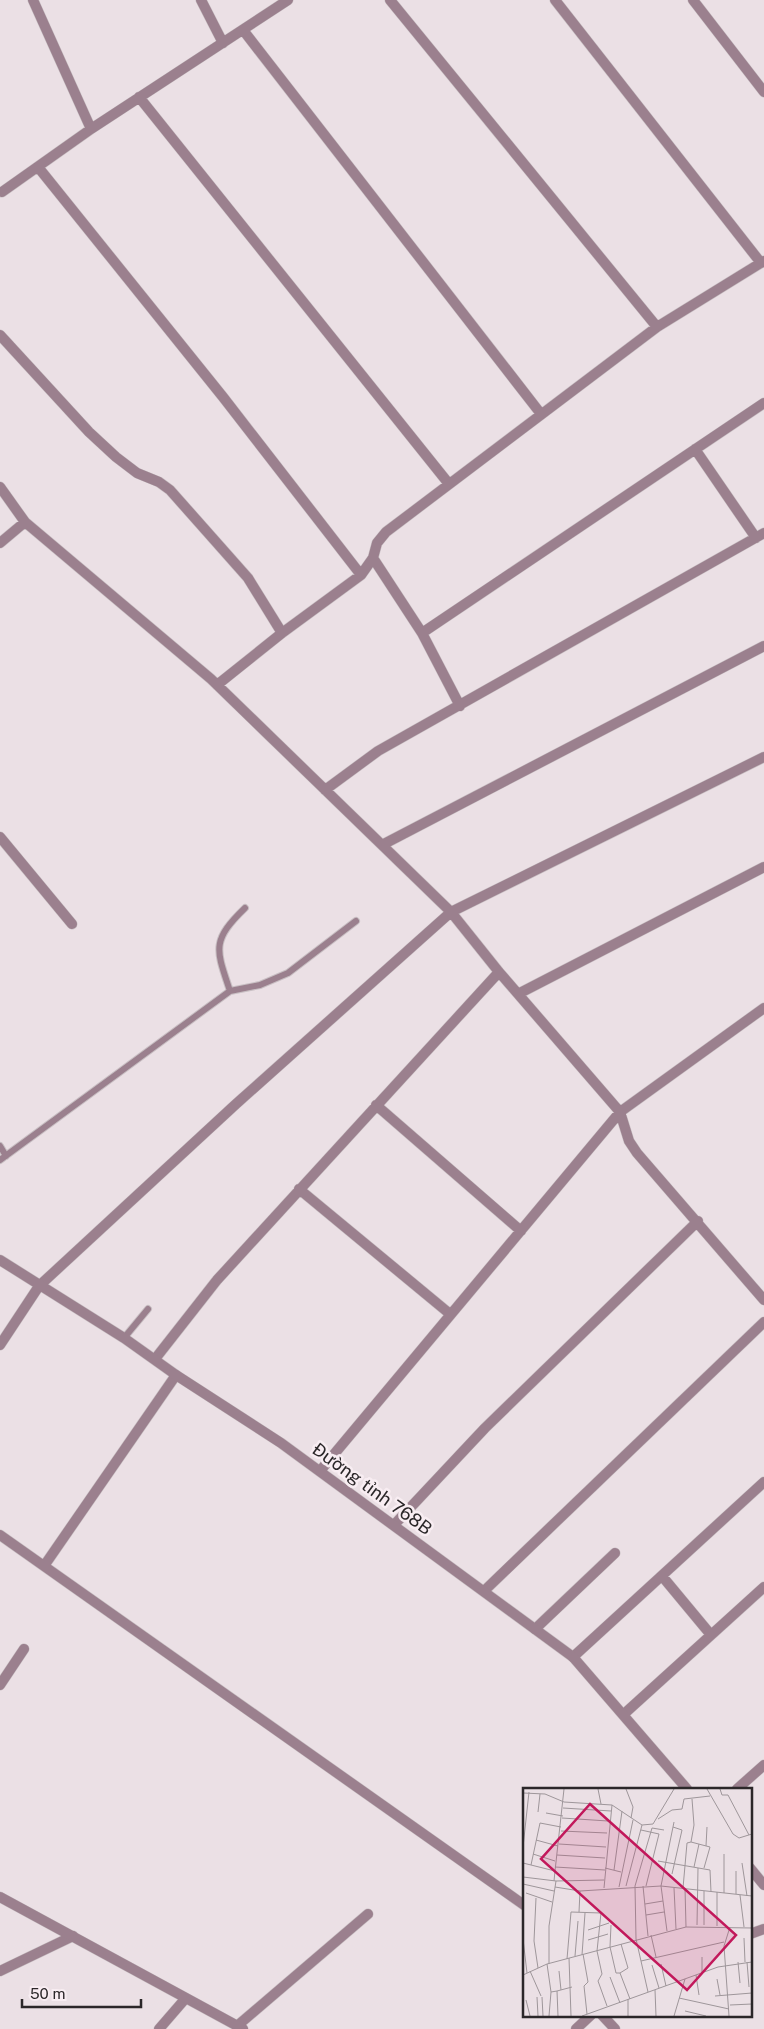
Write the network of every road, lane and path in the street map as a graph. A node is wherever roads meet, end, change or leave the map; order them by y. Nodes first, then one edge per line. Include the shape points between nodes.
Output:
1 (33, 0) edge
2 (201, 0) edge
3 (288, 0) edge
4 (390, 0) edge
5 (555, 0) edge
6 (693, 0) edge
7 (242, 30) junction
8 (223, 43) junction
9 (764, 92) edge
10 (139, 97) junction
11 (91, 129) junction
12 (38, 167) junction
13 (1, 192) edge
14 (763, 262) edge
15 (657, 327) junction
16 (0, 335) edge
17 (764, 403) edge
18 (541, 414) junction
19 (695, 449) junction
20 (449, 484) junction
21 (0, 486) edge
22 (25, 522) junction
23 (760, 535) edge
24 (0, 543) edge
25 (373, 558) junction
26 (361, 575) junction
27 (282, 633) junction
28 (422, 633) junction
29 (764, 646) edge
30 (217, 685) junction
31 (460, 706) junction
32 (764, 757) edge
33 (325, 790) junction
34 (0, 837) edge
35 (382, 845) junction
36 (764, 867) edge
37 (245, 908) dead end
38 (451, 912) junction
39 (356, 921) dead end
40 (72, 924) dead end
41 (499, 972) junction
42 (230, 991) junction
43 (518, 994) junction
44 (764, 1008) edge
45 (376, 1105) junction
46 (620, 1112) junction
47 (0, 1146) edge
48 (6, 1156) junction
49 (0, 1160) edge
50 (299, 1188) junction
51 (698, 1221) junction
52 (521, 1231) junction
53 (0, 1260) edge
54 (39, 1286) junction
55 (762, 1293) edge
56 (148, 1309) dead end
57 (450, 1314) junction
58 (764, 1322) edge
59 (124, 1338) junction
60 (0, 1345) edge
61 (156, 1359) junction
62 (176, 1376) junction
63 (320, 1471) junction
64 (764, 1482) edge
65 (394, 1525) junction
66 (0, 1535) edge
67 (615, 1554) dead end
68 (44, 1566) junction
69 (662, 1576) junction
70 (764, 1587) edge
71 (484, 1591) junction
72 (536, 1629) junction
73 (711, 1635) junction
74 (24, 1649) dead end
75 (573, 1657) junction
76 (0, 1685) edge
77 (624, 1714) junction
78 (764, 1765) edge
79 (686, 1788) edge
80 (738, 1788) edge
81 (752, 1871) edge
82 (764, 1886) edge
83 (0, 1897) edge
84 (523, 1904) edge
85 (368, 1914) dead end
86 (764, 1929) edge
87 (752, 1933) edge
88 (73, 1936) junction
89 (0, 1971) edge
90 (185, 1999) junction
91 (590, 2016) edge
92 (603, 2016) edge
93 (240, 2028) edge
94 (159, 2029) edge
95 (576, 2029) edge
96 (615, 2029) edge

1 - 11 street
2 - 8 street
3 - 7 street
4 - 15 street
5 - 14 street
6 - 9 street
7 - 8 street
7 - 18 street
8 - 10 street
10 - 11 street
10 - 20 street
11 - 12 street
12 - 13 street
12 - 26 street
14 - 15 street
15 - 18 street
16 - 27 street via 116,457 137,473 170,490 248,578
17 - 19 street
18 - 20 street
19 - 23 street
19 - 28 street
20 - 25 street via 386,532
21 - 22 street
22 - 24 street
22 - 30 street
23 - 31 street
25 - 26 street
25 - 28 street
26 - 27 street
27 - 30 street
28 - 31 street
29 - 35 street
30 - 33 street
31 - 33 street via 378,751
32 - 38 street
33 - 35 street
34 - 40 street
35 - 38 street
36 - 43 street
37 - 42 lane via 218,943 220,962
38 - 41 street
38 - 54 street
39 - 42 lane via 288,973 260,985
41 - 43 street
41 - 45 street
42 - 48 lane
43 - 46 street
44 - 46 street
45 - 50 street
45 - 52 street
46 - 51 street via 629,1141 637,1153
46 - 52 street
47 - 48 lane
48 - 49 lane
50 - 57 street
50 - 61 street via 217,1280
51 - 55 street
51 - 65 street via 485,1428
52 - 57 street
53 - 54 street, Đường tỉnh 768B
54 - 59 street, Đường tỉnh 768B
54 - 60 street
56 - 59 lane
57 - 63 street
58 - 71 street
59 - 61 street, Đường tỉnh 768B
61 - 62 street, Đường tỉnh 768B
62 - 63 street, Đường tỉnh 768B
62 - 68 street
63 - 65 street, Đường tỉnh 768B
64 - 69 street
65 - 71 street, Đường tỉnh 768B
66 - 68 street
67 - 72 street
68 - 84 street
69 - 73 street
69 - 75 street
70 - 73 street
71 - 72 street, Đường tỉnh 768B
72 - 75 street, Đường tỉnh 768B
73 - 77 street
74 - 76 street
75 - 77 street, Đường tỉnh 768B
77 - 79 street, Đường tỉnh 768B
78 - 80 street
81 - 82 street
83 - 88 street
85 - 93 street
86 - 87 street
88 - 89 street
88 - 90 street
90 - 93 street
90 - 94 street
91 - 95 street
92 - 96 street

